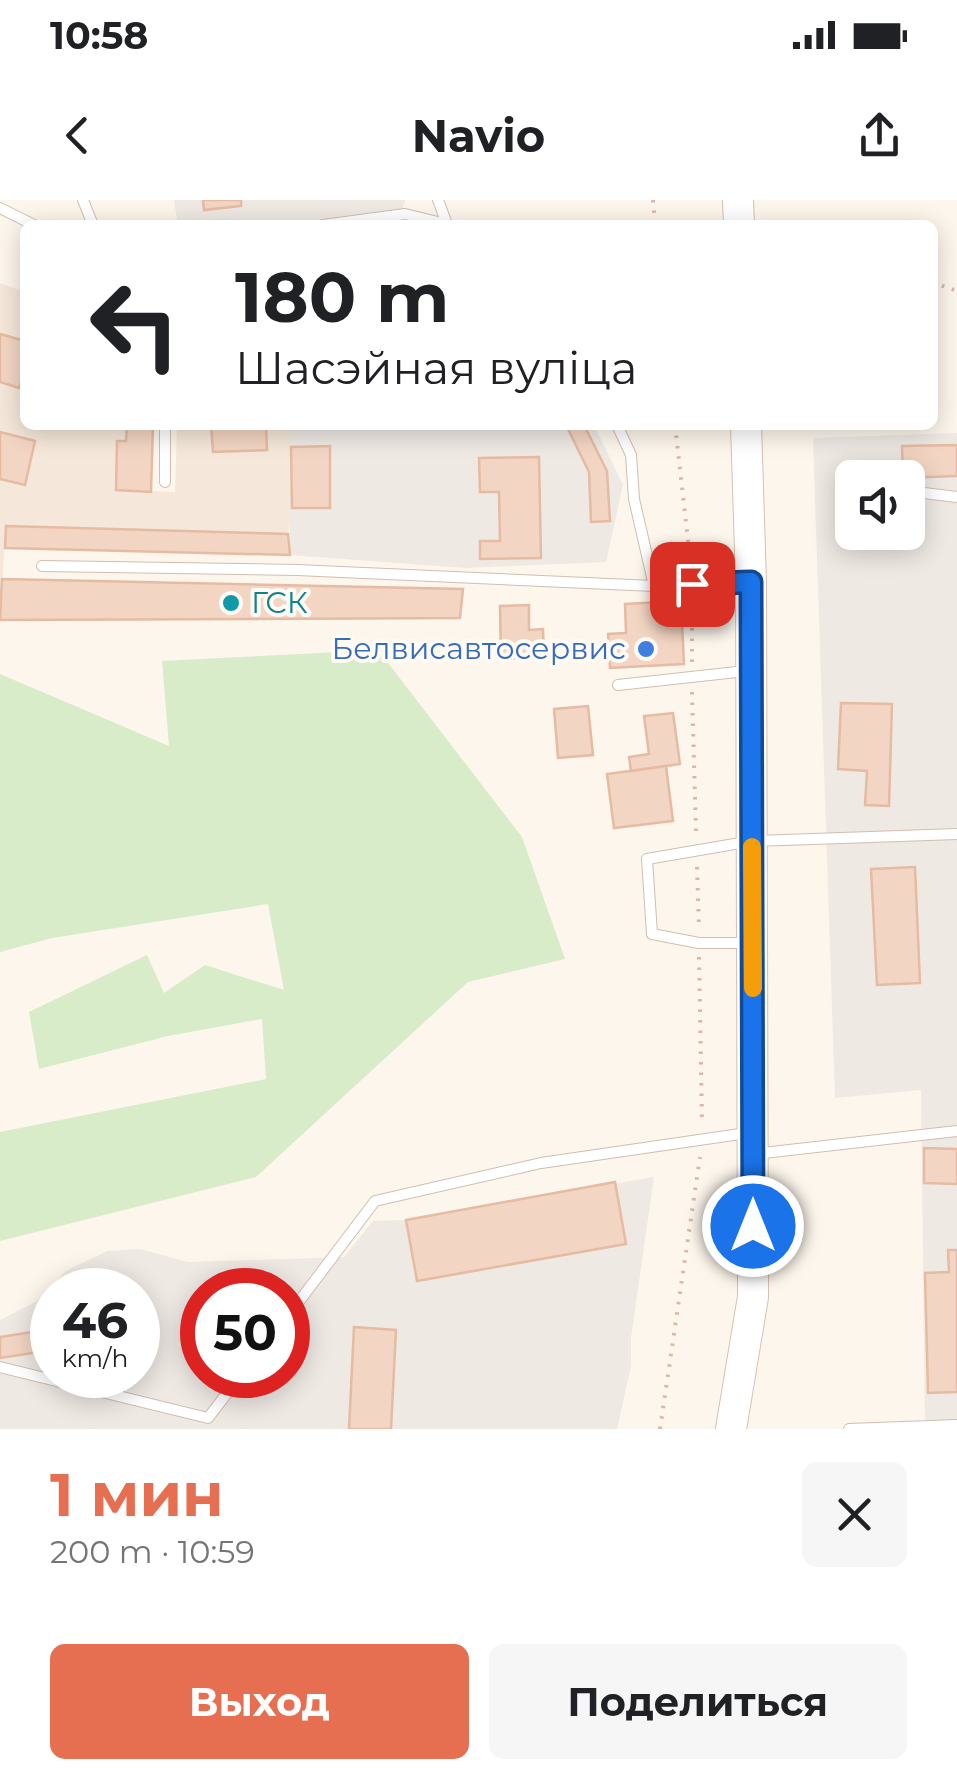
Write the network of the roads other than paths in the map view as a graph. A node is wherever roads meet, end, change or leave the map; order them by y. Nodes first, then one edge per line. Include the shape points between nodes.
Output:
1 (0, 208) edge
2 (24, 220) edge
3 (360, 220) edge
4 (430, 220) edge
5 (165, 430) edge
6 (619, 430) edge
7 (746, 430) edge
8 (166, 482) dead end
9 (925, 493) edge
10 (957, 498) edge
11 (42, 566) dead end
12 (751, 582) junction
13 (654, 586) junction
14 (752, 671) junction
15 (618, 684) dead end
16 (957, 834) edge
17 (752, 841) junction
18 (752, 943) junction
19 (957, 1131) edge
20 (753, 1144) junction
21 (310, 1287) edge
22 (0, 1367) edge
23 (224, 1398) edge
24 (206, 1423) edge
25 (957, 1426) edge
26 (731, 1429) edge
27 (849, 1429) edge

1 - 2 lane
3 - 4 lane via 404,214
5 - 8 lane
6 - 13 lane via 630,455
7 - 12 main road
9 - 10 lane
11 - 13 lane
12 - 13 lane
12 - 14 main road
14 - 15 lane
14 - 17 main road
16 - 17 lane
17 - 18 main road
17 - 18 lane via 647,859 652,934
18 - 20 main road
19 - 20 lane
20 - 21 lane via 542,1162 375,1202
20 - 26 main road via 753,1297
22 - 24 lane
23 - 24 lane
25 - 27 lane

